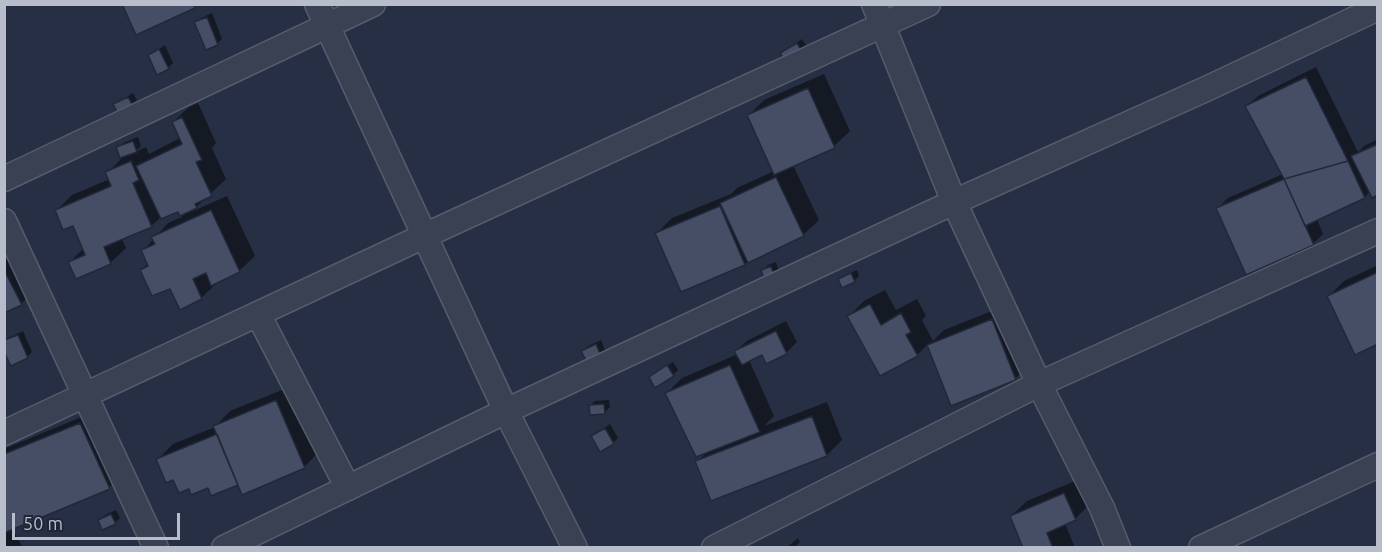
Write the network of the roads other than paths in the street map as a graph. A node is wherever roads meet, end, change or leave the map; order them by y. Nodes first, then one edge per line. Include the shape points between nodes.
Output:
1 (373, 4) edge
2 (874, 4) edge
3 (928, 4) edge
4 (1377, 8) edge
5 (322, 15) edge
6 (882, 27) junction
7 (4, 179) edge
8 (954, 202) junction
9 (4, 221) edge
10 (1377, 231) edge
11 (424, 236) junction
12 (258, 314) junction
13 (1039, 384) junction
14 (86, 396) junction
15 (506, 411) junction
16 (4, 433) edge
17 (1377, 465) edge
18 (348, 488) junction
19 (156, 548) edge
20 (224, 548) edge
21 (575, 548) edge
22 (714, 548) edge
23 (1118, 548) edge
24 (1201, 548) edge

1 - 5 street
2 - 6 street
3 - 6 street
4 - 8 street
5 - 7 street
5 - 11 street
6 - 8 street
6 - 11 street
8 - 13 street
8 - 15 street
9 - 14 street
10 - 13 street
11 - 12 street
11 - 15 street
12 - 14 street
12 - 18 street
13 - 22 street
13 - 23 street
14 - 16 street
14 - 19 street
15 - 18 street
15 - 21 street
17 - 24 street
18 - 20 street

